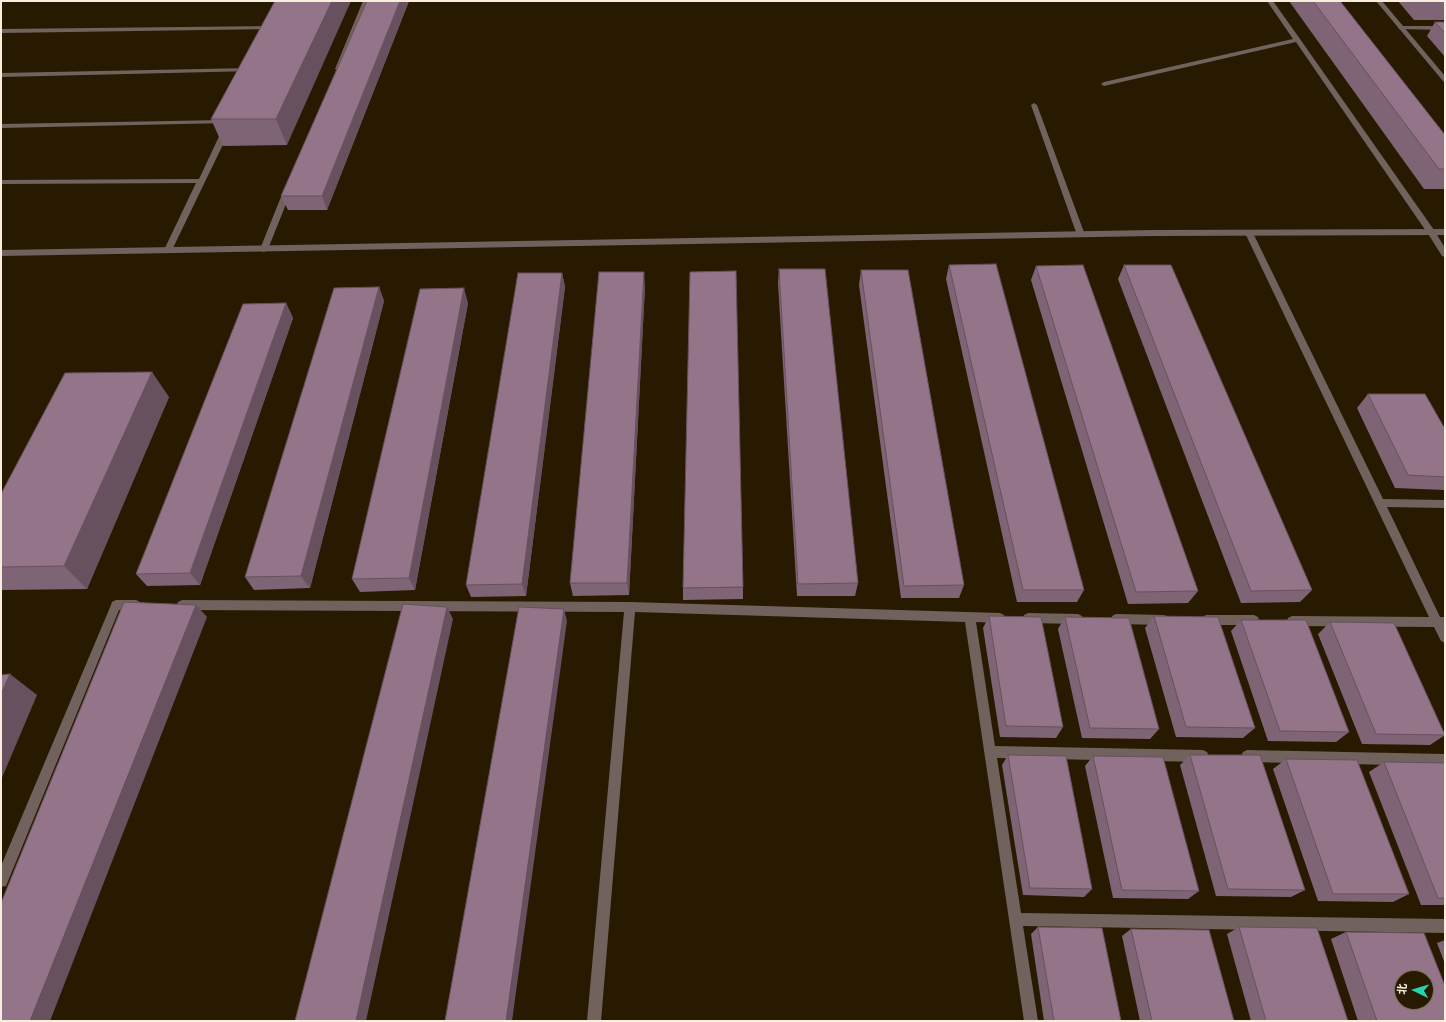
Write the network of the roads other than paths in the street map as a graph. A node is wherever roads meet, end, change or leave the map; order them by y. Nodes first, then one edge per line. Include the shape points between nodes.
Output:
1 (366, 1) edge
2 (1270, 1) edge
3 (1379, 1) edge
4 (277, 27) edge
5 (1401, 28) junction
6 (1445, 28) edge
7 (1, 31) edge
8 (1298, 40) junction
9 (256, 71) edge
10 (336, 74) edge
11 (1, 75) edge
12 (1445, 80) edge
13 (1104, 84) dead end
14 (1034, 105) dead end
15 (1, 126) edge
16 (202, 181) junction
17 (1, 182) edge
18 (291, 183) edge
19 (1431, 232) junction
20 (1445, 232) edge
21 (1249, 233) junction
22 (1081, 235) junction
23 (264, 249) junction
24 (168, 250) junction
25 (1, 253) edge
26 (1445, 254) edge
27 (1379, 503) junction
28 (1445, 504) edge
29 (148, 605) edge
30 (171, 605) edge
31 (630, 607) junction
32 (970, 618) junction
33 (1089, 619) edge
34 (1105, 619) edge
35 (1176, 620) edge
36 (1192, 620) edge
37 (1264, 620) edge
38 (1280, 621) edge
39 (1441, 622) edge
40 (1445, 638) edge
41 (990, 752) junction
42 (1213, 756) edge
43 (1237, 756) edge
44 (1445, 760) edge
45 (1, 881) edge
46 (1015, 919) junction
47 (1445, 926) edge
48 (594, 1021) edge
49 (1031, 1021) edge

1 - 10 street
2 - 8 street
3 - 5 street
4 - 7 street
5 - 6 street
5 - 12 street
8 - 13 street
8 - 19 street
9 - 11 street
14 - 22 street
15 - 16 street via 232,119
16 - 17 street
16 - 24 street
18 - 23 street
19 - 20 street
19 - 21 street
19 - 26 street
21 - 22 street
21 - 27 street
22 - 23 street
23 - 24 street
24 - 25 street
27 - 28 street
27 - 39 street
29 - 45 street via 116,605
30 - 31 street
31 - 32 street
31 - 48 street
32 - 33 street
32 - 41 street
34 - 35 street
36 - 37 street
38 - 39 street
39 - 40 street
41 - 42 street
41 - 46 street
43 - 44 street
46 - 47 street
46 - 49 street

